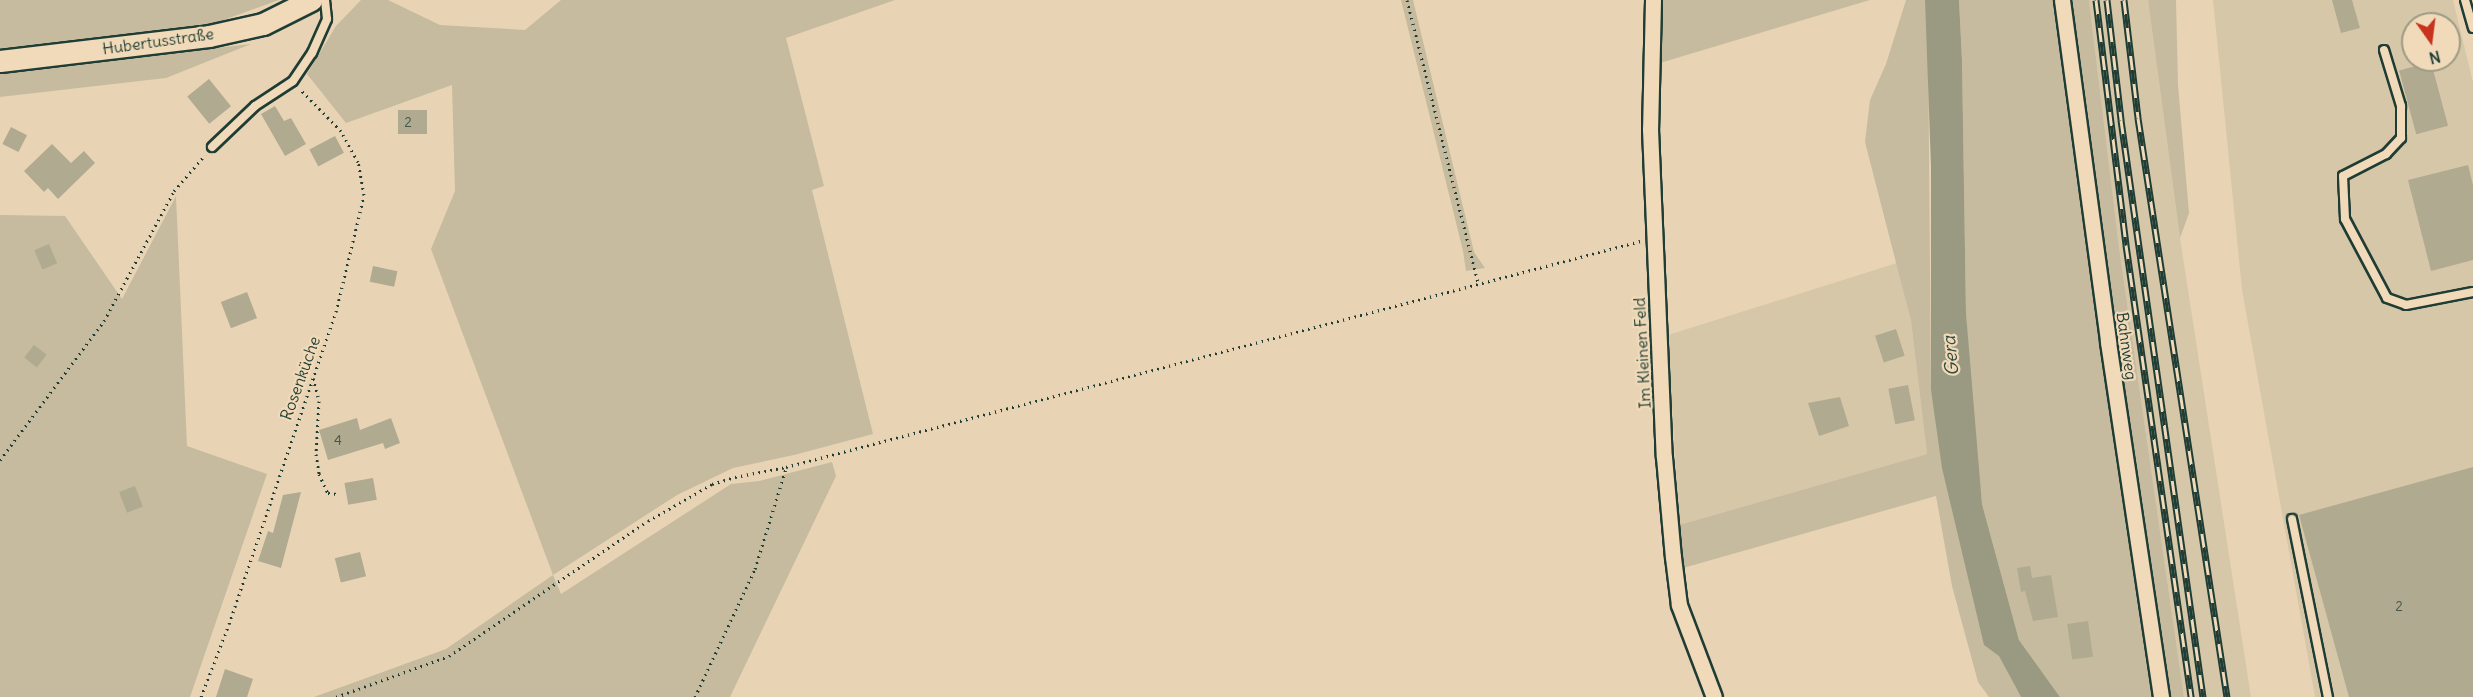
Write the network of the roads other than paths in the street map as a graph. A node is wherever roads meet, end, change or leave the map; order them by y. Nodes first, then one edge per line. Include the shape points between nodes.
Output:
1 (311, 0) edge
2 (325, 0) edge
3 (1653, 0) edge
4 (2062, 0) edge
5 (2465, 0) edge
6 (2473, 28) edge
7 (2384, 50) dead end
8 (0, 61) edge
9 (213, 147) road end
10 (2473, 292) edge
11 (2292, 519) dead end
12 (1714, 697) edge
13 (2161, 697) edge
14 (2328, 697) edge

1 - 8 street, Hubertusstraße via 263,24 209,36
2 - 9 lane via 327,19 312,53 293,81 255,106
3 - 12 street, Im Kleinen Feld via 1650,129 1664,457 1679,605
4 - 13 street, Bahnweg via 2099,284
5 - 6 lane
7 - 10 lane via 2401,106 2401,138 2386,154 2343,176 2345,219 2387,298 2406,305
11 - 14 lane

